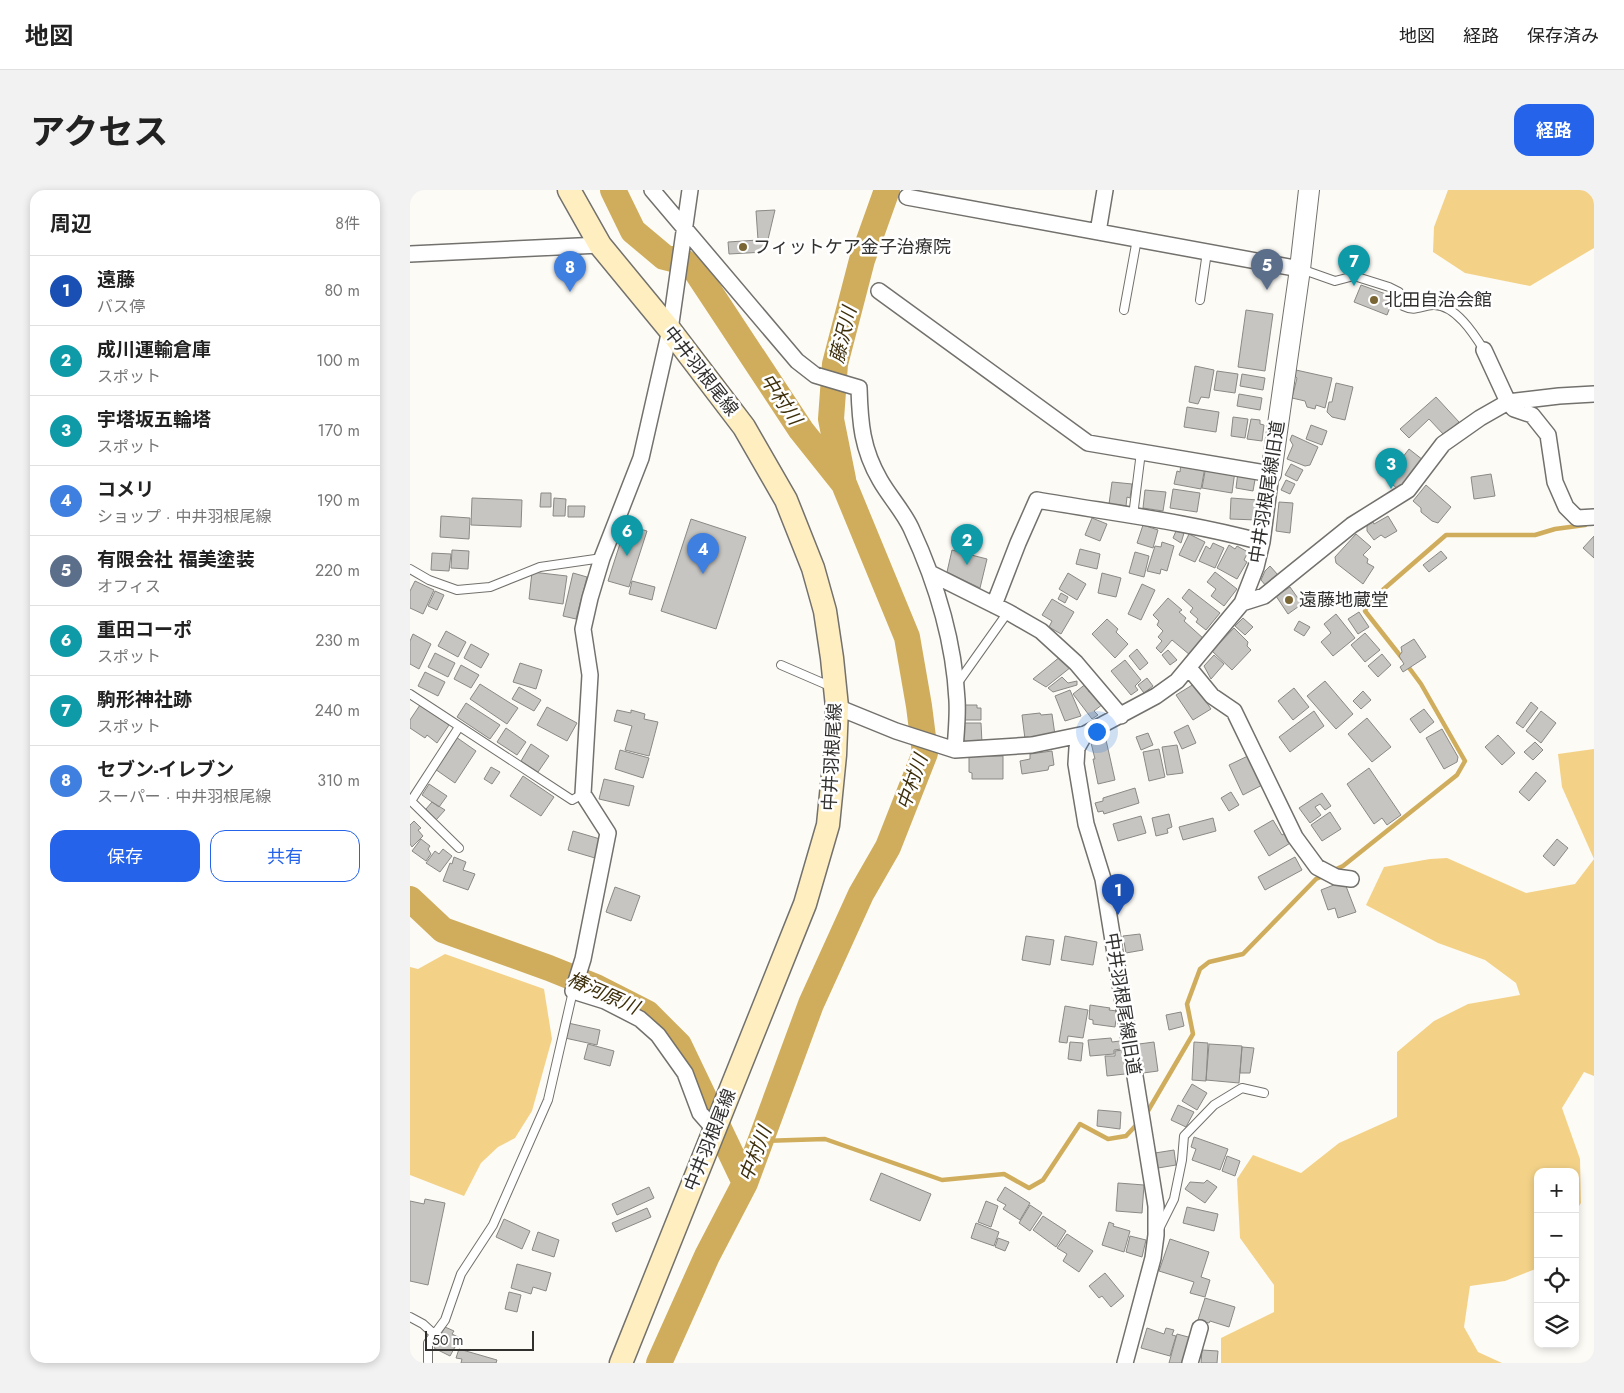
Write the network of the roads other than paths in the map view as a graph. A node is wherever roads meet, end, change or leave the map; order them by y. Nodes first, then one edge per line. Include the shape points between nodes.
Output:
1 (569, 190) edge
2 (652, 190) edge
3 (690, 190) edge
4 (1106, 190) edge
5 (1309, 190) edge
6 (907, 197) dead end
7 (684, 230) junction
8 (1098, 232) junction
9 (1137, 239) junction
10 (600, 245) junction
11 (1207, 252) junction
12 (410, 254) edge
13 (1300, 269) junction
14 (879, 291) dead end
15 (1200, 300) dead end
16 (1124, 310) dead end
17 (670, 330) junction
18 (1484, 350) joint
19 (1594, 394) edge
20 (1508, 402) junction
21 (1141, 452) junction
22 (1271, 474) junction
23 (1133, 516) junction
24 (1594, 518) edge
25 (1262, 542) junction
26 (602, 558) junction
27 (410, 569) edge
28 (930, 573) junction
29 (1242, 603) junction
30 (994, 605) junction
31 (1008, 612) junction
32 (781, 665) dead end
33 (1189, 668) junction
34 (956, 686) junction
35 (410, 694) edge
36 (836, 697) junction
37 (1120, 716) junction
38 (459, 727) junction
39 (1085, 734) junction
40 (950, 749) junction
41 (583, 794) junction
42 (459, 848) dead end
43 (1351, 879) dead end
44 (574, 987) junction
45 (1264, 1093) dead end
46 (714, 1129) junction
47 (1156, 1235) junction
48 (410, 1317) edge
49 (1200, 1328) dead end
50 (434, 1335) junction
51 (428, 1363) edge
52 (621, 1363) edge
53 (1126, 1363) edge
54 (1190, 1363) edge

1 - 10 main road, 中井羽根尾線
2 - 7 street
3 - 7 street
4 - 8 street
5 - 13 street, 中井羽根尾線旧道
6 - 8 street
7 - 17 street
7 - 28 street via 797,361 815,375 859,388 862,434 868,457 910,526
8 - 9 street
9 - 11 street
9 - 16 lane
10 - 12 street
10 - 17 main road, 中井羽根尾線
11 - 13 street
11 - 15 lane
13 - 18 lane via 1335,281 1354,276 1389,287 1399,292 1403,306 1410,310 1434,305 1445,307 1468,325
13 - 22 street, 中井羽根尾線旧道
14 - 21 street via 1088,442
17 - 26 street via 641,458
17 - 36 main road, 中井羽根尾線 via 744,427 786,500 813,568 825,611
18 - 20 street
19 - 20 street
20 - 24 street via 1514,409 1532,415 1548,435 1555,482 1566,507 1577,518
20 - 29 street via 1443,444 1408,490 1352,525 1264,596
21 - 22 street
21 - 23 lane
22 - 25 street, 中井羽根尾線旧道
23 - 25 street
23 - 30 street via 1037,500
25 - 29 street, 中井羽根尾線旧道
26 - 27 lane via 540,567 490,587 457,590
26 - 41 street via 583,629 590,675
28 - 30 street
28 - 34 street via 943,614
29 - 33 street, 中井羽根尾線旧道
30 - 31 street
31 - 34 lane
31 - 37 street via 1041,631 1076,663
32 - 36 lane
33 - 37 street, 中井羽根尾線旧道 via 1156,696
33 - 43 street via 1212,696 1234,711 1296,837 1317,866 1336,877
34 - 40 street via 957,702
35 - 38 lane
36 - 40 street via 896,730
36 - 46 main road, 中井羽根尾線 via 835,754 828,825 805,904
37 - 39 street, 中井羽根尾線旧道
38 - 41 lane via 572,800
38 - 42 lane via 411,801
39 - 40 street via 1032,745
39 - 47 street, 中井羽根尾線旧道 via 1077,748 1076,764 1086,824 1103,879 1156,1206
41 - 44 street via 608,833 583,959
44 - 46 street via 640,1020 658,1035 685,1073 700,1114
44 - 50 lane via 548,1100 493,1225 461,1274 445,1320
45 - 47 lane via 1242,1088 1214,1105 1184,1136 1174,1199
46 - 52 main road, 中井羽根尾線
47 - 53 street, 中井羽根尾線旧道
48 - 50 lane
49 - 54 street
50 - 51 lane via 428,1343

